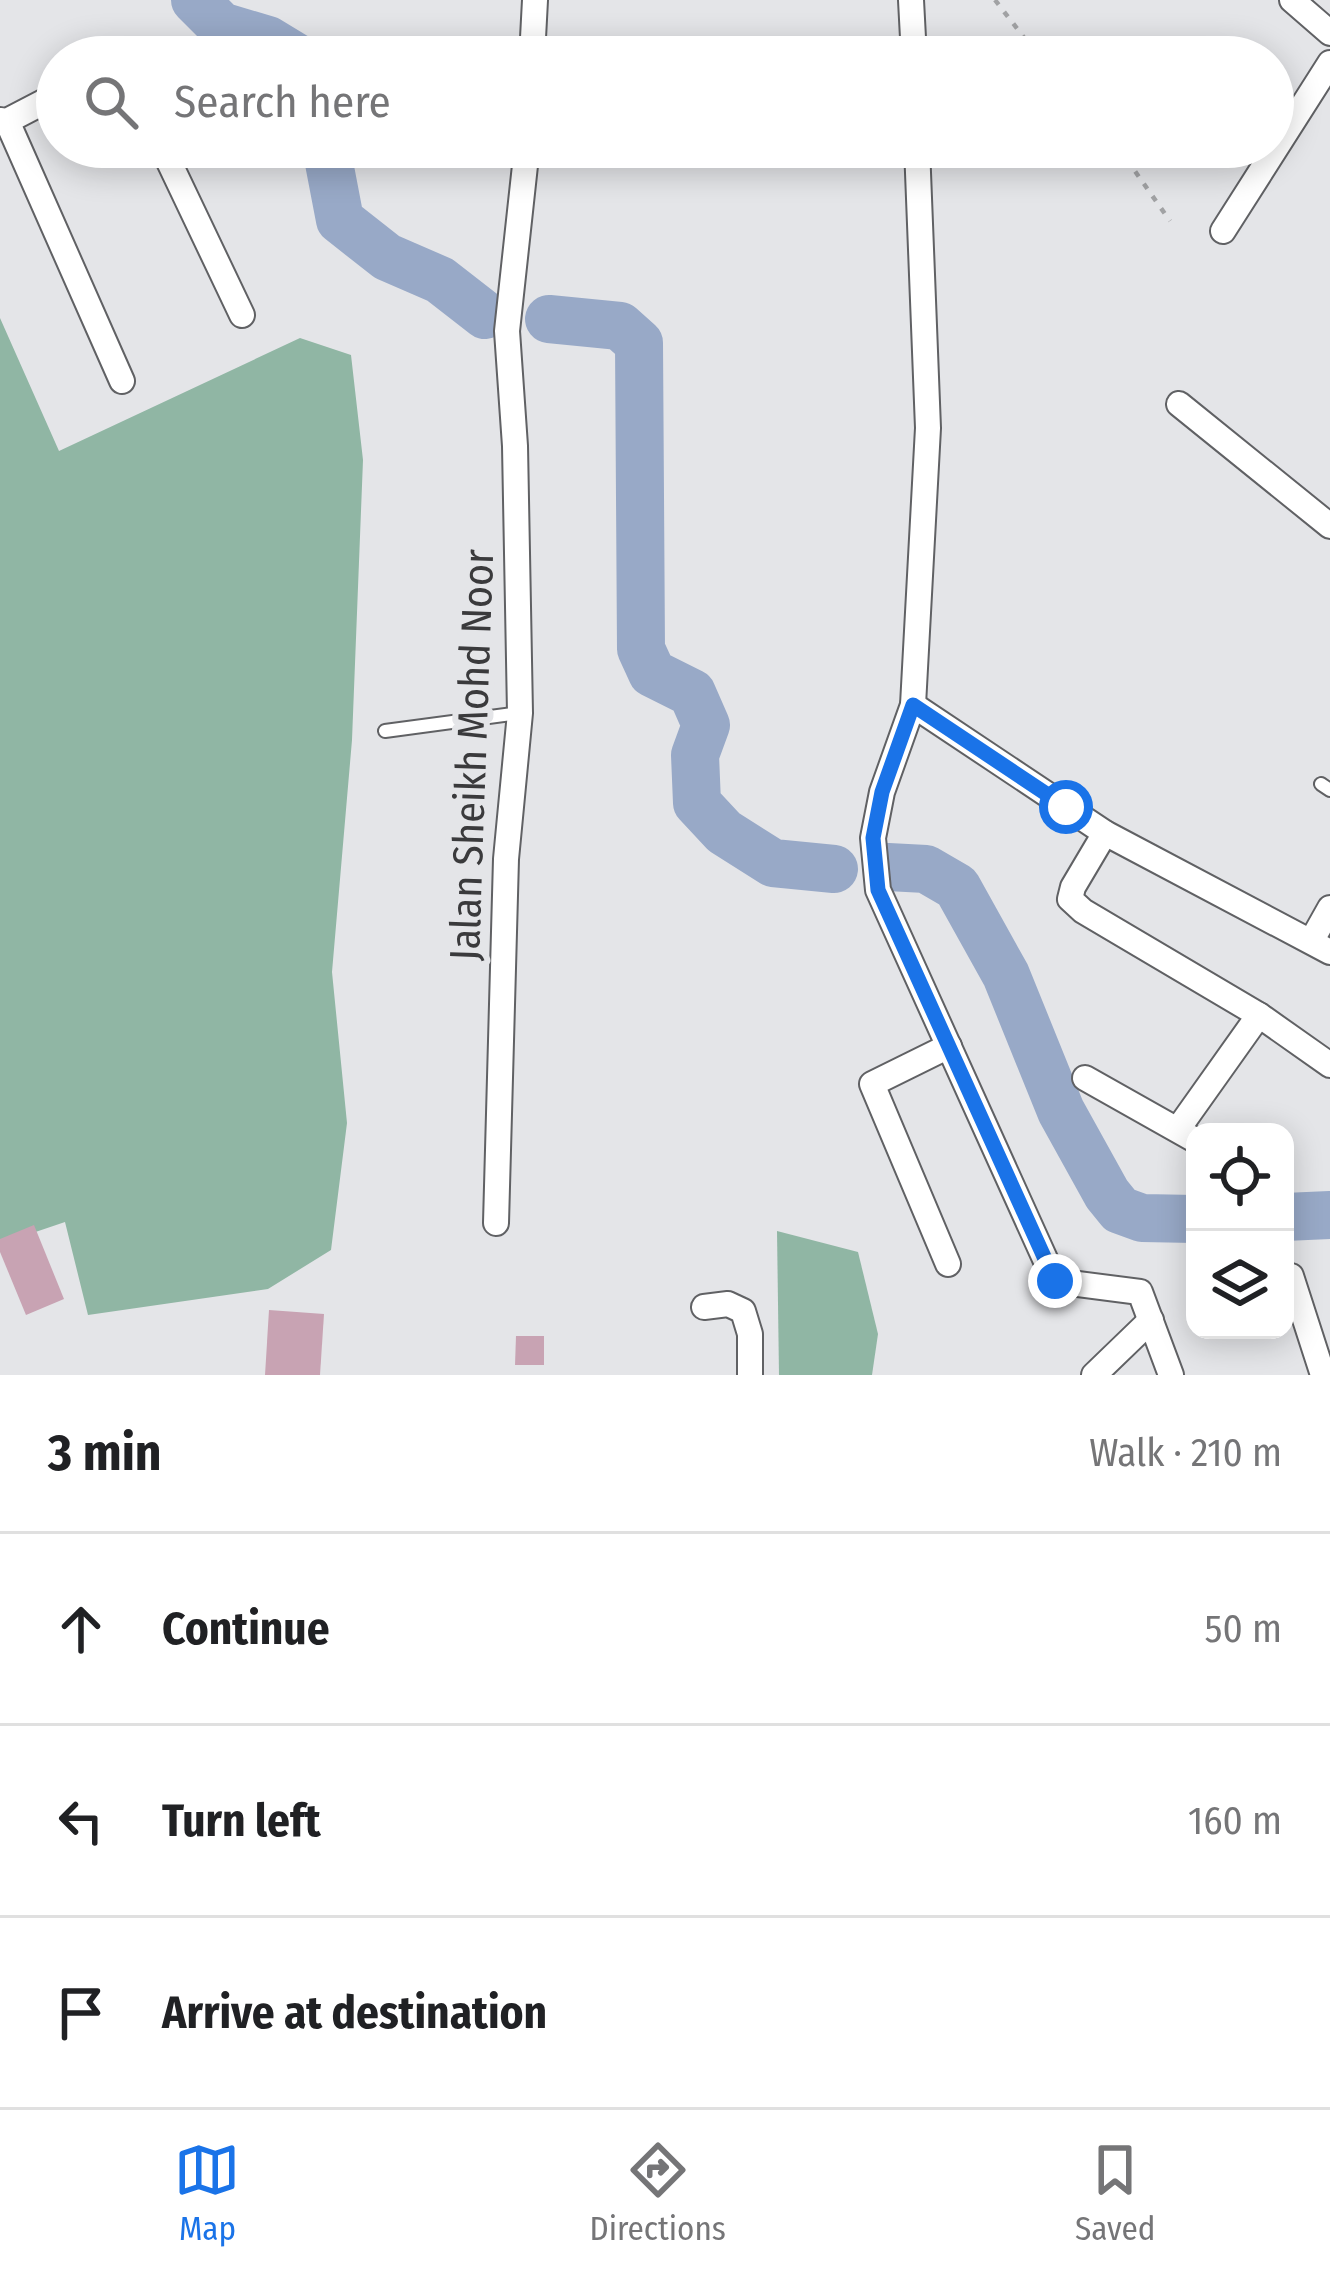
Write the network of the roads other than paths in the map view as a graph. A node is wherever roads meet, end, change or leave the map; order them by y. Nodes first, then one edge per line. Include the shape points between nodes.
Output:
1 (535, 0) edge
2 (911, 0) edge
3 (1292, 0) edge
4 (1330, 33) edge
5 (533, 36) edge
6 (913, 36) edge
7 (1330, 63) edge
8 (36, 105) edge
9 (1294, 120) edge
10 (3, 121) edge
11 (172, 168) edge
12 (525, 168) edge
13 (918, 168) edge
14 (1263, 168) edge
15 (1223, 231) dead end
16 (242, 315) dead end
17 (122, 381) dead end
18 (1178, 404) dead end
19 (1330, 526) edge
20 (913, 705) junction
21 (520, 713) junction
22 (386, 731) dead end
23 (1105, 833) junction
24 (1330, 908) edge
25 (1321, 946) edge
26 (1259, 1015) junction
27 (949, 1046) junction
28 (1330, 1066) edge
29 (1085, 1078) dead end
30 (1193, 1123) edge
31 (1186, 1135) edge
32 (496, 1223) dead end
33 (948, 1264) dead end
34 (1294, 1285) edge
35 (704, 1307) dead end
36 (1151, 1320) junction
37 (750, 1375) edge
38 (1094, 1375) edge
39 (1171, 1375) edge
40 (1323, 1375) edge

1 - 5 street
2 - 6 street
3 - 4 street
7 - 9 street
8 - 10 street
10 - 17 street
11 - 16 street
12 - 21 street, Jalan Sheikh Mohd Noor via 507,331
13 - 20 street via 928,428
14 - 15 street
18 - 19 street
20 - 23 street
20 - 27 street via 873,838 878,890
21 - 22 lane
21 - 32 street, Jalan Sheikh Mohd Noor via 506,859
23 - 25 street
23 - 26 street via 1070,899
24 - 25 street
26 - 28 street
26 - 30 street
27 - 33 street via 872,1084
27 - 36 street via 1055,1281 1140,1292
29 - 31 street
34 - 40 street
35 - 37 street via 743,1311
36 - 38 street
36 - 39 street

